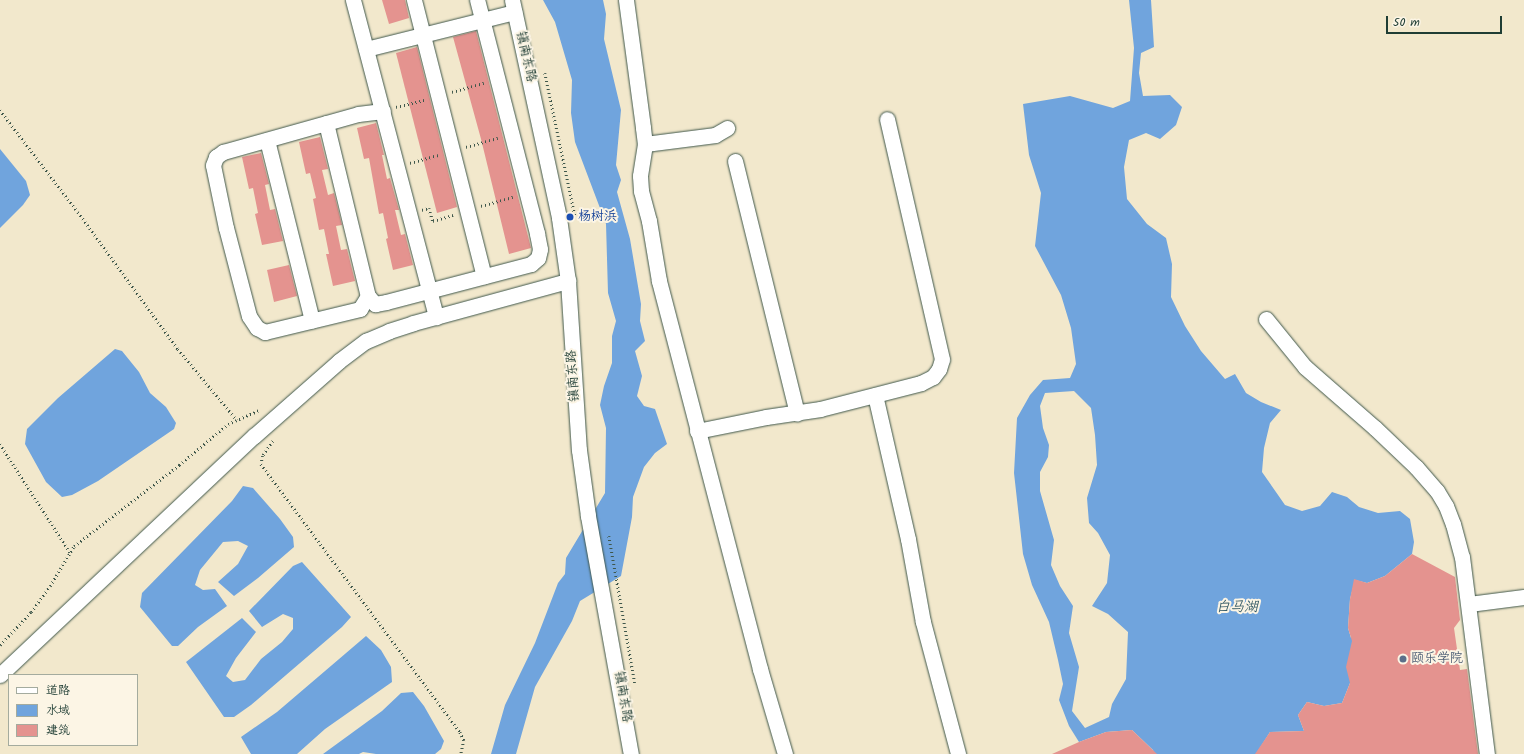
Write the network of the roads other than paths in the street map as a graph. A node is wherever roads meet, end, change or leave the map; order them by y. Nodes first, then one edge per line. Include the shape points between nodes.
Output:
1 (353, 0) edge
2 (414, 0) edge
3 (477, 0) edge
4 (626, 0) edge
5 (513, 6) edge
6 (482, 20) junction
7 (423, 34) junction
8 (366, 49) junction
9 (382, 111) junction
10 (887, 119) dead end
11 (326, 124) junction
12 (726, 128) dead end
13 (267, 140) junction
14 (645, 144) junction
15 (735, 161) dead end
16 (484, 276) junction
17 (568, 281) junction
18 (429, 291) junction
19 (368, 296) junction
20 (436, 317) junction
21 (1266, 319) dead end
22 (312, 320) junction
23 (875, 395) junction
24 (797, 413) junction
25 (697, 431) junction
26 (1524, 597) edge
27 (1469, 604) junction
28 (0, 674) edge
29 (631, 754) edge
30 (785, 754) edge
31 (958, 754) edge
32 (1487, 754) edge

1 - 8 street
2 - 7 street
3 - 6 street
4 - 14 street
5 - 6 street
5 - 17 street, 镇南东路 via 559,218
6 - 7 street
6 - 16 street via 540,249 538,258 531,264
7 - 8 street
7 - 16 street
8 - 9 street
9 - 11 street via 358,114
9 - 18 street
10 - 23 street via 942,359 934,377
11 - 13 street
11 - 19 street
12 - 14 street via 715,134
13 - 22 street
13 - 22 street via 223,152 216,157 213,164 226,228 249,316 257,328 265,332
14 - 25 street via 640,176 641,191 659,281
15 - 24 street
16 - 18 street
17 - 20 street
17 - 29 street, 镇南东路 via 579,450 588,516
18 - 19 street via 375,304
18 - 20 street
19 - 22 street via 360,309
20 - 28 street via 389,330 366,341 339,361 254,436
21 - 27 street via 1305,366 1395,446 1437,491 1454,524
23 - 24 street via 820,410
23 - 31 street via 908,539 923,622
24 - 25 street
25 - 30 street
26 - 27 street
27 - 32 street

